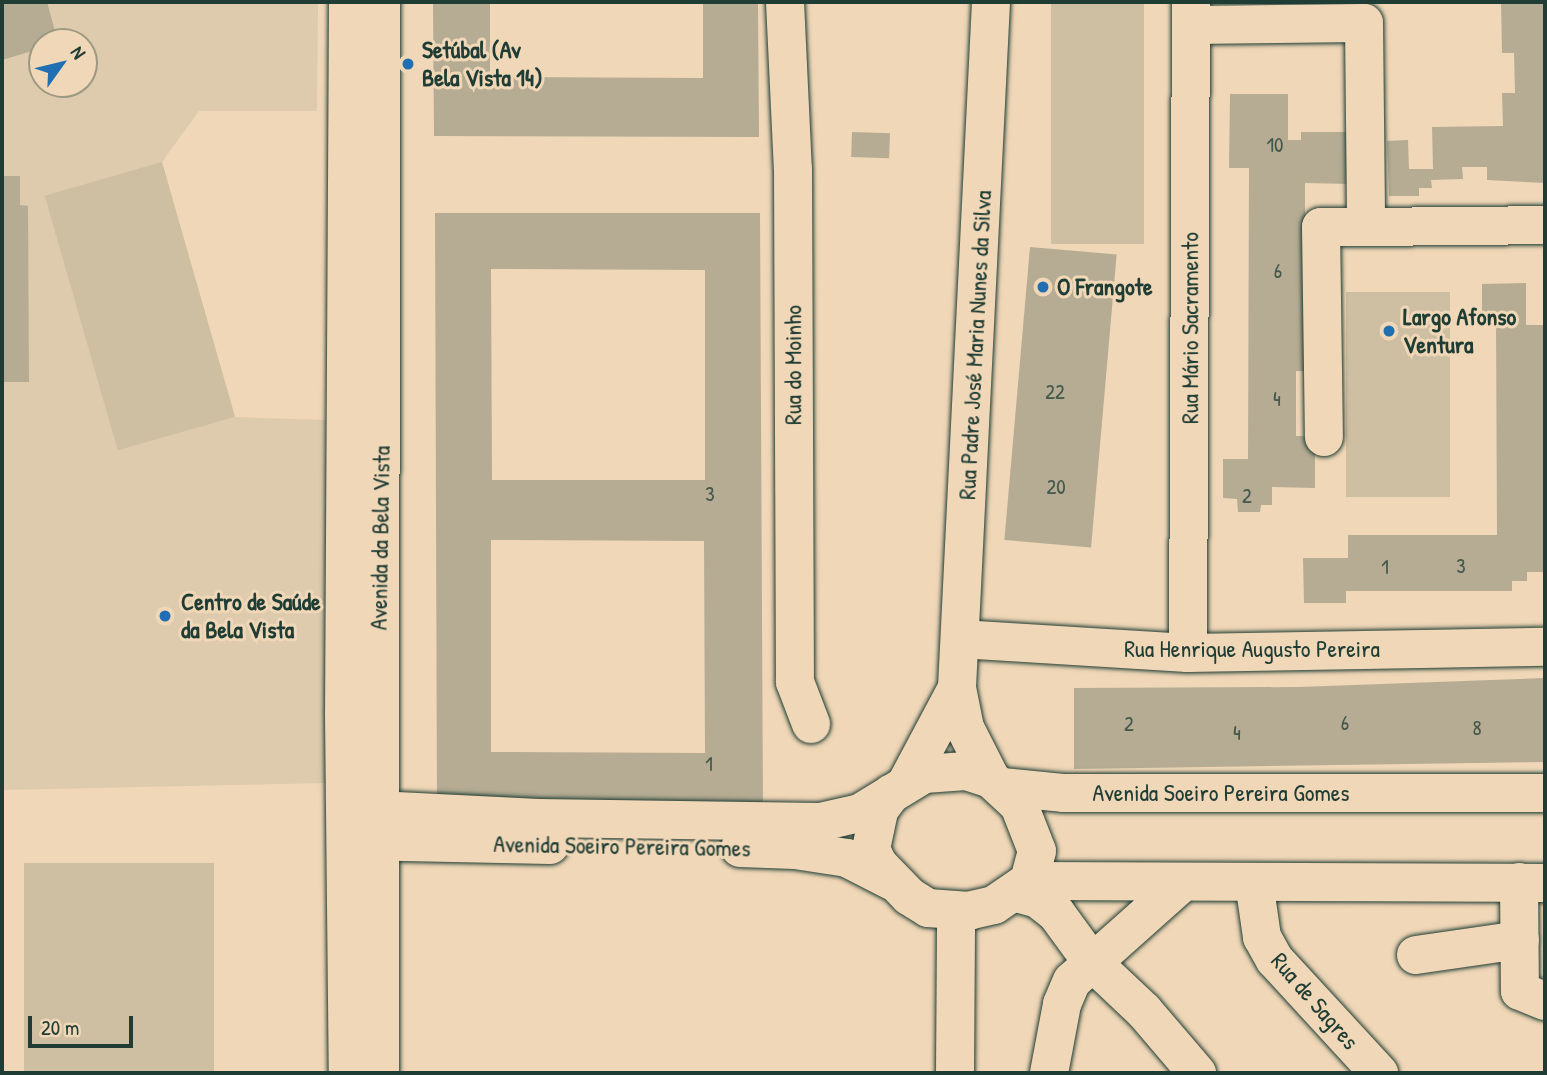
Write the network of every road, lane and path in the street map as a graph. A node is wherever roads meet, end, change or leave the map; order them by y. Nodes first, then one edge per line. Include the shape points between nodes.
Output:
1 (348, 2) edge
2 (381, 2) edge
3 (785, 2) edge
4 (991, 2) edge
5 (1191, 13) edge
6 (1365, 212) junction
7 (1545, 225) edge
8 (1324, 437) dead end
9 (960, 639) junction
10 (1545, 647) edge
11 (1188, 653) junction
12 (957, 688) junction
13 (811, 724) dead end
14 (996, 783) junction
15 (900, 788) junction
16 (1545, 793) edge
17 (363, 825) junction
18 (892, 881) junction
19 (1183, 882) junction
20 (1254, 882) junction
21 (1532, 882) edge
22 (1023, 887) junction
23 (956, 912) junction
24 (1134, 924) junction
25 (1520, 940) junction
26 (1416, 955) dead end
27 (1091, 961) junction
28 (1545, 1001) edge
29 (1144, 1011) junction
30 (348, 1073) edge
31 (380, 1073) edge
32 (955, 1073) edge
33 (1049, 1073) edge
34 (1197, 1073) edge
35 (1379, 1073) edge

1 - 17 street, Avenida da Bela Vista
2 - 17 street, Avenida da Bela Vista
3 - 13 street, Rua do Moinho via 793,169 795,682
4 - 9 street, Rua Padre José Maria Nunes da Silva
5 - 6 street via 1364,23
5 - 11 street, Rua Mário Sacramento
6 - 7 street
6 - 8 street via 1321,227
9 - 11 street, Rua Henrique Augusto Pereira
9 - 12 street, Rua Padre José Maria Nunes da Silva
10 - 11 street, Rua Henrique Augusto Pereira
12 - 14 street, Rua Padre José Maria Nunes da Silva via 965,728
12 - 15 street, Rua Padre José Maria Nunes da Silva
14 - 15 street, Avenida Soeiro Pereira Gomes via 947,771
14 - 16 street, Avenida Soeiro Pereira Gomes via 1063,793
14 - 22 street via 1030,825 1037,851
15 - 17 street, Avenida Soeiro Pereira Gomes via 860,813 820,822
15 - 18 street, Avenida Soeiro Pereira Gomes via 879,810 872,849
17 - 18 street, Avenida Soeiro Pereira Gomes via 795,850 855,860
17 - 30 street, Avenida da Bela Vista
17 - 31 street, Avenida da Bela Vista
18 - 23 street, Avenida Soeiro Pereira Gomes via 928,908
19 - 20 street, Avenida Soeiro Pereira Gomes
19 - 22 street, Avenida Soeiro Pereira Gomes
19 - 24 street
20 - 21 street, Avenida Soeiro Pereira Gomes
20 - 35 street, Rua de Sagres via 1262,937 1275,960
21 - 25 street
22 - 23 street, Avenida Soeiro Pereira Gomes via 994,905
22 - 27 street via 1056,913
23 - 32 street
24 - 27 street
24 - 29 street via 1129,957
25 - 26 street
25 - 28 street via 1520,991
27 - 29 street
27 - 33 street via 1072,981 1062,1004
29 - 34 street

